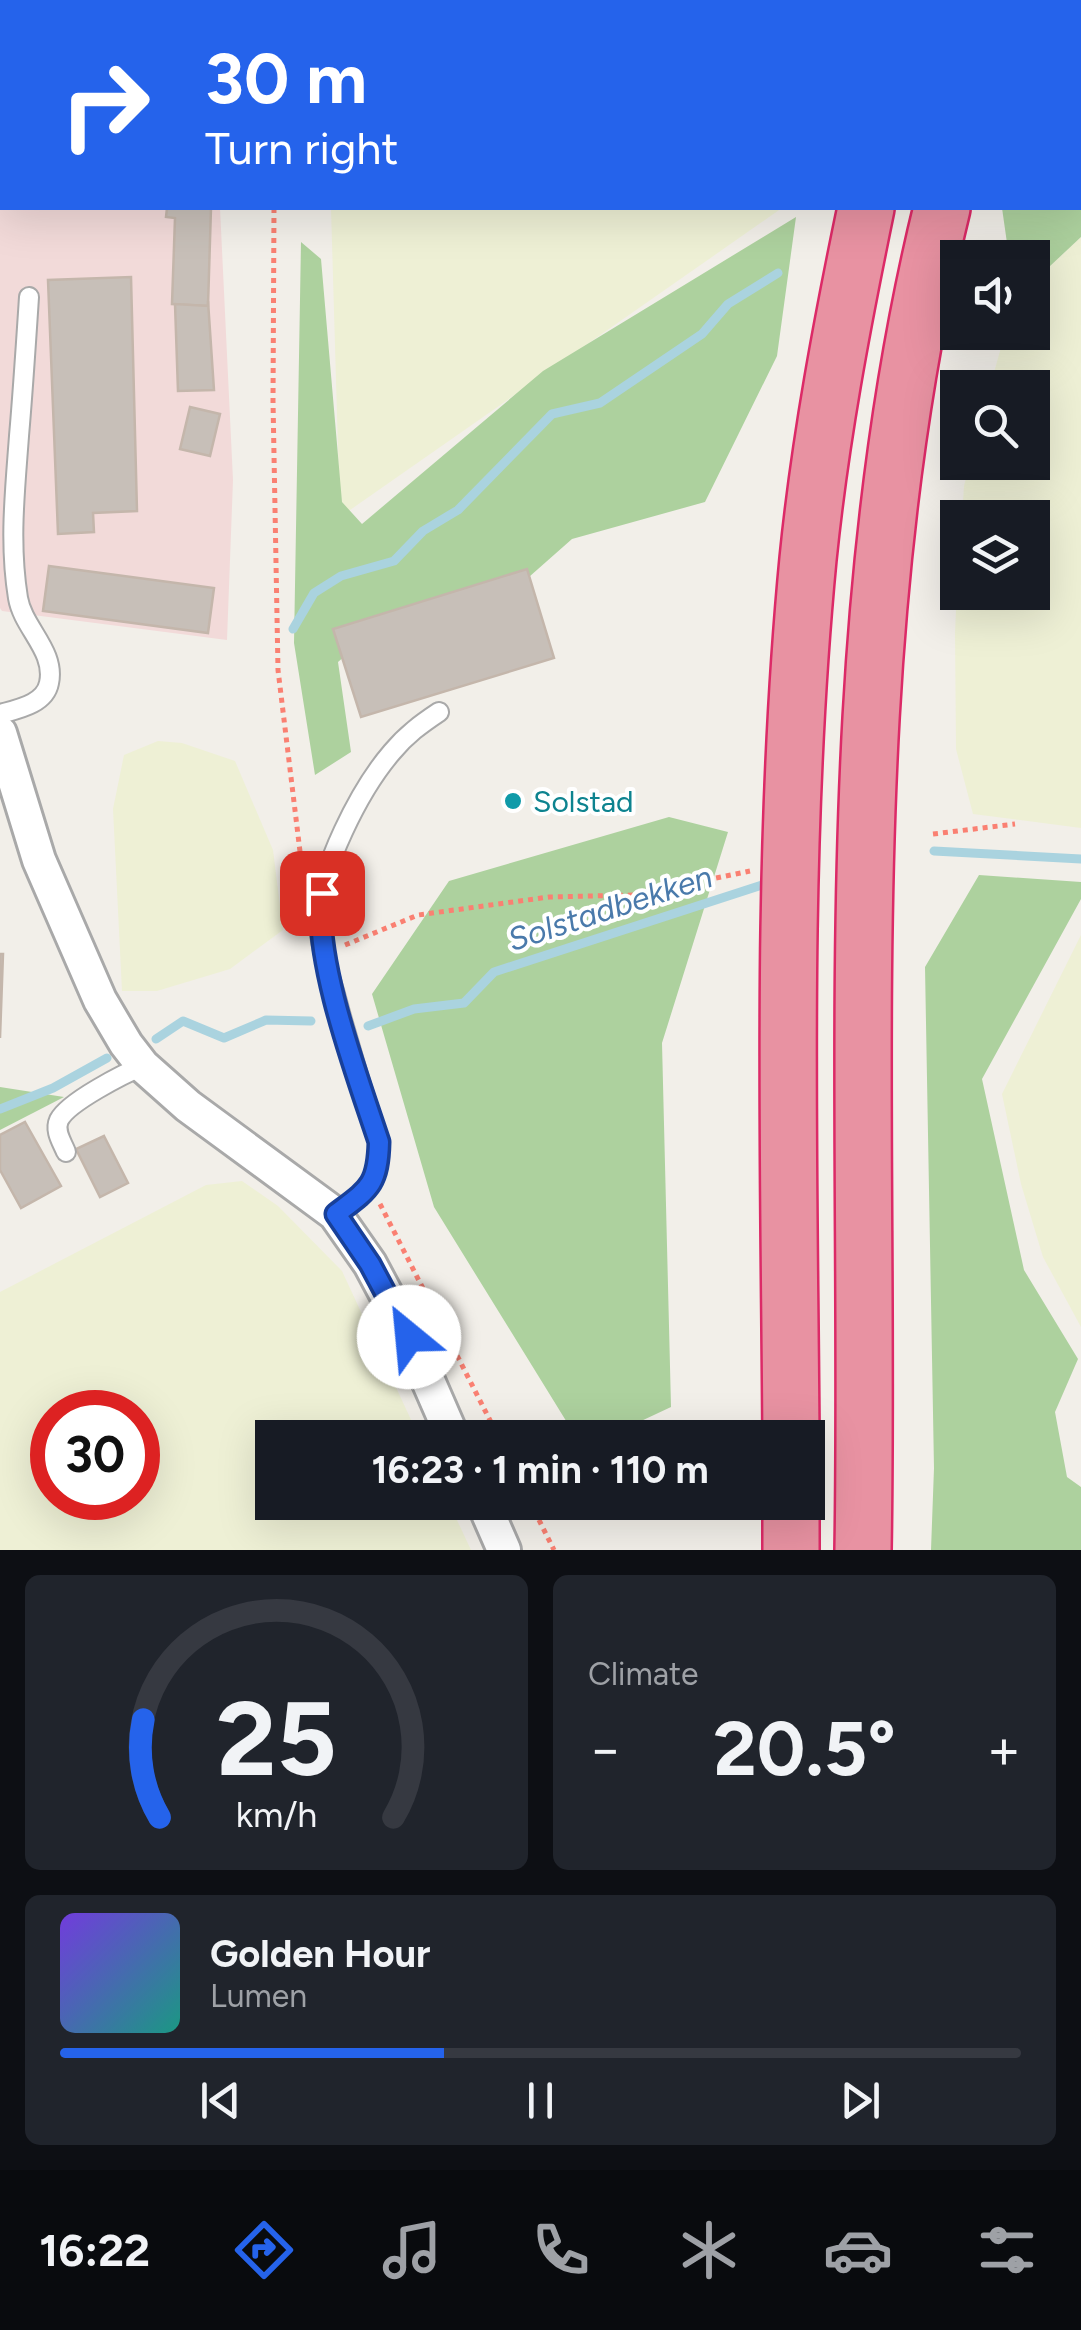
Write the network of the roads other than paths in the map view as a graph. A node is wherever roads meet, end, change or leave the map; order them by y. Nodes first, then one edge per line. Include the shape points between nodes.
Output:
1 (866, 210) edge
2 (942, 210) edge
3 (29, 297) dead end
4 (439, 712) dead end
5 (0, 714) edge
6 (0, 733) edge
7 (144, 1066) junction
8 (66, 1152) dead end
9 (336, 1214) junction
10 (445, 1420) edge
11 (791, 1420) edge
12 (490, 1520) edge
13 (791, 1520) edge
14 (504, 1550) edge
15 (791, 1550) edge
16 (863, 1550) edge

1 - 11 highway via 820,456 798,700 789,944
2 - 16 highway via 896,444 872,677 863,948
3 - 5 lane via 12,560 19,606 44,650 50,680 42,697
4 - 9 lane via 390,754 340,841 322,893 324,954 379,1142 372,1187
6 - 7 street via 68,931 100,1000
7 - 8 lane via 60,1120
7 - 9 street
9 - 10 street via 409,1337
12 - 14 street
13 - 15 highway

